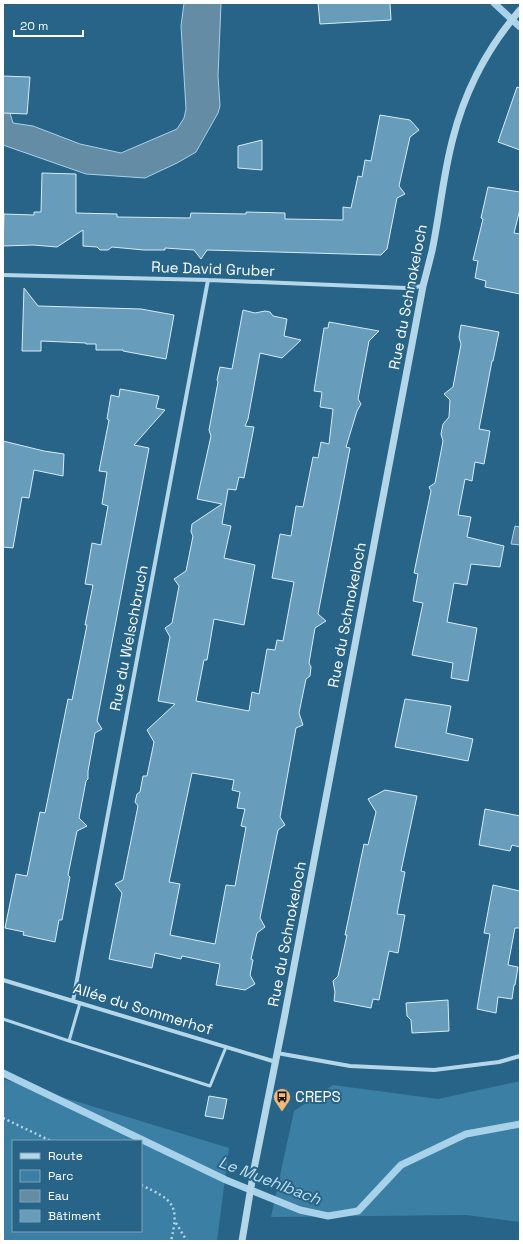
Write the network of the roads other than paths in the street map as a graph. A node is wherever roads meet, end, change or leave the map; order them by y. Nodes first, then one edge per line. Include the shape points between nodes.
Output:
1 (520, 10) edge
2 (3, 275) edge
3 (208, 280) junction
4 (423, 286) junction
5 (3, 980) edge
6 (73, 1000) junction
7 (80, 1003) junction
8 (3, 1019) edge
9 (69, 1041) junction
10 (226, 1047) junction
11 (277, 1053) junction
12 (520, 1056) edge
13 (276, 1062) junction
14 (242, 1241) edge

1 - 4 street, Rue du Schnokeloch via 496,40 475,77 458,119
2 - 3 street, Rue David Gruber
3 - 4 street, Rue David Gruber via 406,288
3 - 6 street, Rue du Welschbruch
4 - 11 street, Rue du Schnokeloch
5 - 6 street, Allée du Sommerhof
6 - 7 street, Allée du Sommerhof
7 - 9 lane
7 - 10 street, Allée du Sommerhof
8 - 9 lane
9 - 10 lane via 210,1086
10 - 13 street, Allée du Sommerhof
11 - 12 street via 350,1066 434,1070 499,1062
11 - 13 street, Rue du Schnokeloch
13 - 14 street, Rue du Schnokeloch

